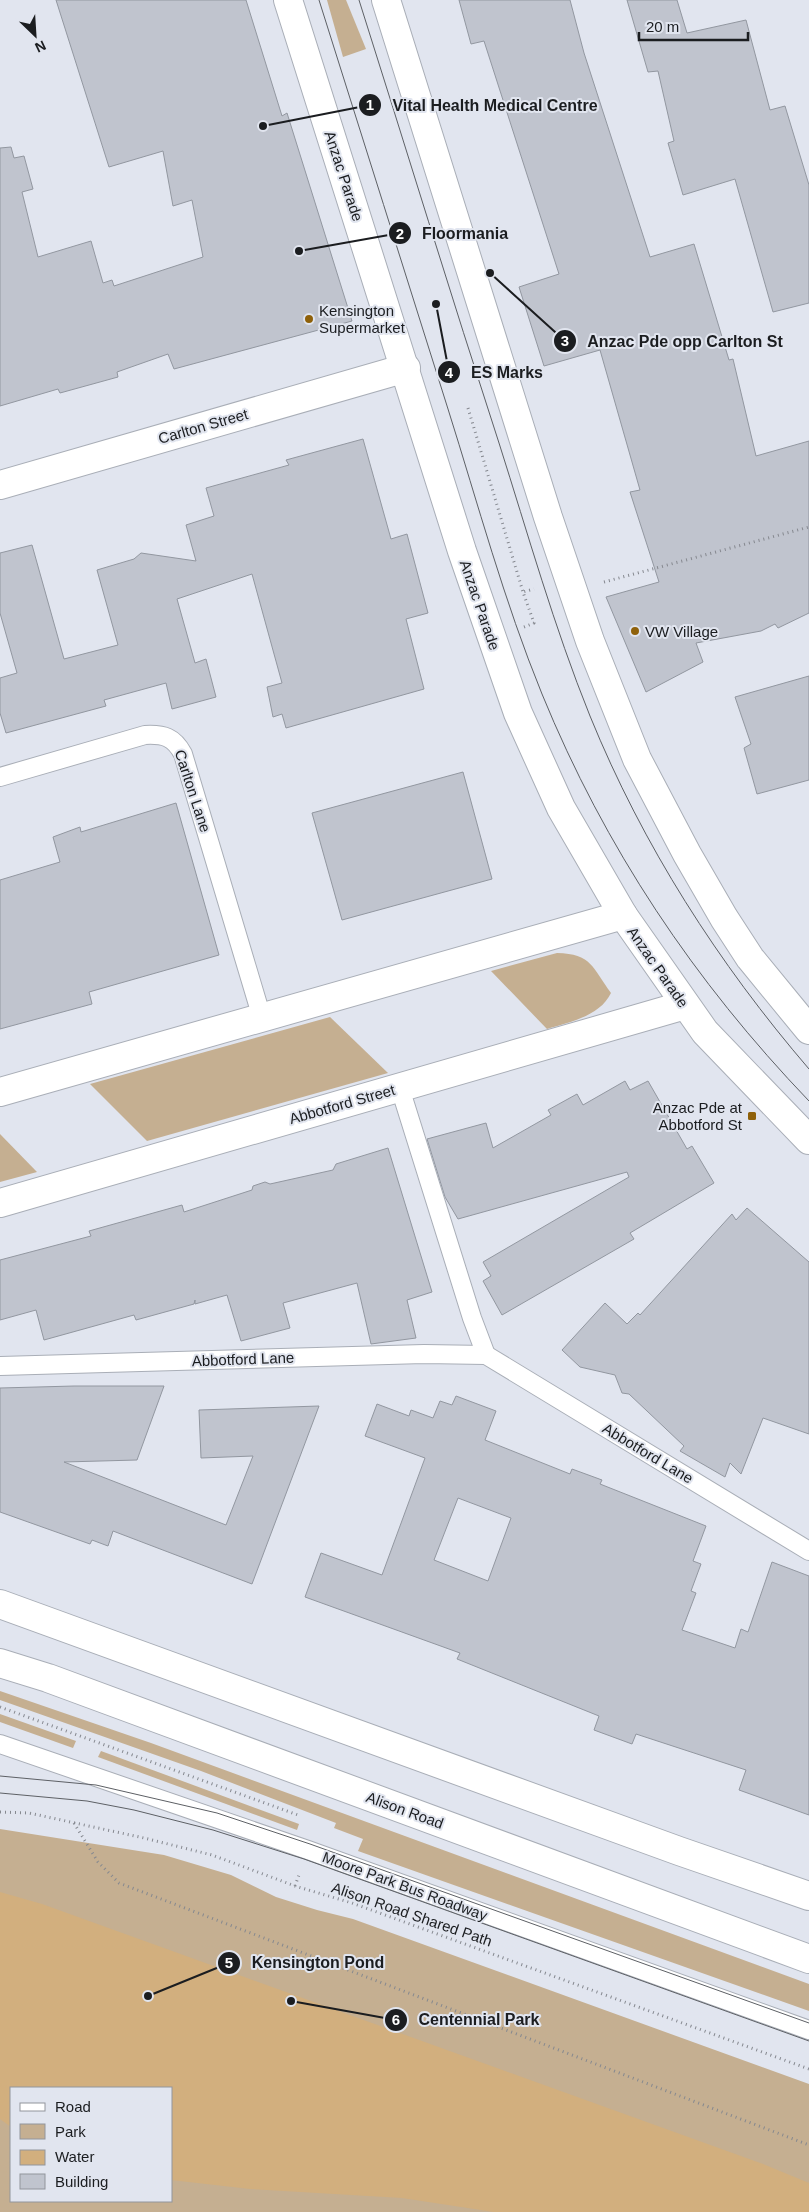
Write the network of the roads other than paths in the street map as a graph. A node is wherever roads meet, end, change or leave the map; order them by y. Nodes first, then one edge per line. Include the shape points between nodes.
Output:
1 (288, 0) edge
2 (386, 0) edge
3 (406, 368) junction
4 (0, 485) edge
5 (0, 777) edge
6 (623, 915) junction
7 (685, 1005) junction
8 (262, 1018) junction
9 (809, 1030) edge
10 (400, 1088) junction
11 (0, 1092) edge
12 (809, 1140) edge
13 (0, 1203) edge
14 (486, 1355) junction
15 (0, 1366) edge
16 (809, 1551) edge
17 (0, 1604) edge
18 (0, 1663) edge
19 (0, 1744) edge
20 (809, 1896) edge
21 (809, 1959) edge
22 (809, 2030) edge

1 - 3 main road, Anzac Parade
2 - 9 main road via 548,517 590,641 637,759 682,847 724,918 750,958
3 - 4 main road, Carlton Street
3 - 6 main road, Anzac Parade via 462,551 518,713 561,808
5 - 8 lane, Carlton Lane via 145,735 168,736 177,744 183,754
6 - 7 main road, Anzac Parade
6 - 8 main road
7 - 10 main road, Abbotford Street
7 - 12 main road, Anzac Parade via 705,1032
8 - 11 main road
10 - 13 main road, Abbotford Street
10 - 14 lane
14 - 15 lane, Abbotford Lane
14 - 16 lane, Abbotford Lane
17 - 20 main road
18 - 21 main road, Alison Road
19 - 22 lane, Moore Park Bus Roadway via 300,1847

